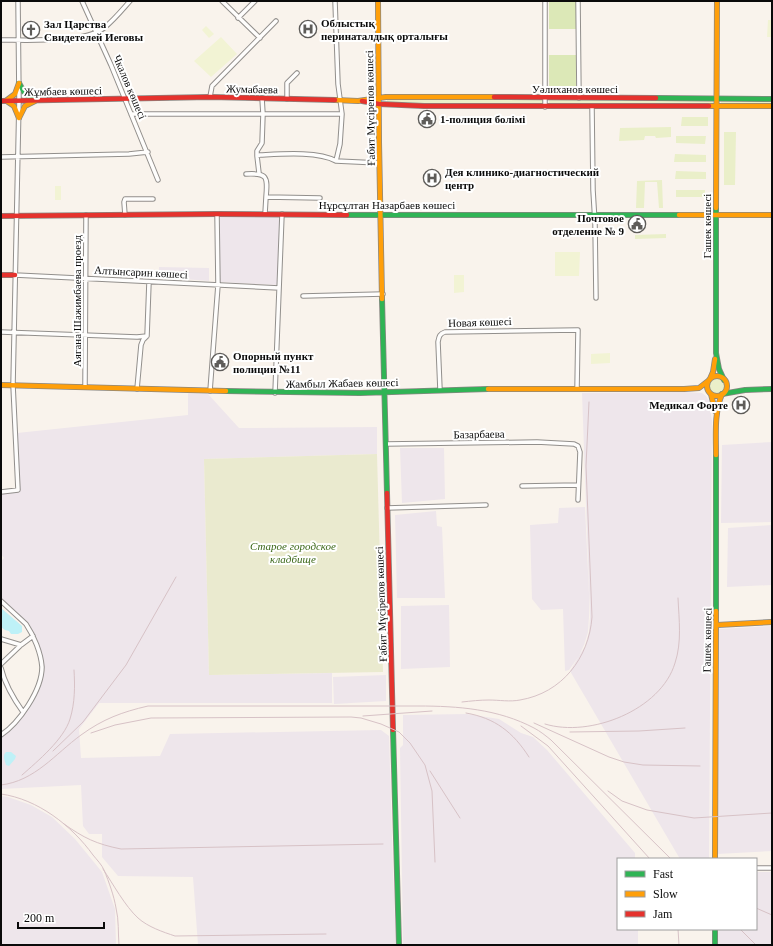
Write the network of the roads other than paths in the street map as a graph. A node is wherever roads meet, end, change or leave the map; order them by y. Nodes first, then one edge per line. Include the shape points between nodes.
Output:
1 (18, 1) edge
2 (82, 1) edge
3 (130, 1) edge
4 (222, 1) edge
5 (255, 1) edge
6 (336, 1) edge
7 (378, 1) edge
8 (545, 1) edge
9 (578, 1) edge
10 (717, 1) edge
11 (238, 18) junction
12 (276, 21) dead end
13 (97, 32) junction
14 (260, 38) junction
15 (1, 40) edge
16 (19, 40) junction
17 (297, 72) dead end
18 (19, 83) junction
19 (210, 97) junction
20 (262, 98) junction
21 (379, 98) junction
22 (546, 98) junction
23 (579, 98) junction
24 (617, 98) junction
25 (717, 98) junction
26 (125, 99) junction
27 (287, 99) junction
28 (772, 99) edge
29 (37, 100) junction
30 (340, 100) junction
31 (2, 101) edge
32 (19, 101) junction
33 (358, 101) junction
34 (379, 104) junction
35 (592, 106) junction
36 (772, 106) edge
37 (545, 107) junction
38 (616, 107) junction
39 (717, 107) junction
40 (131, 114) junction
41 (263, 114) junction
42 (342, 114) junction
43 (19, 118) junction
44 (148, 152) junction
45 (257, 156) junction
46 (1, 158) edge
47 (18, 158) junction
48 (336, 161) junction
49 (380, 163) junction
50 (259, 173) junction
51 (246, 174) dead end
52 (158, 180) dead end
53 (266, 197) junction
54 (320, 198) dead end
55 (153, 199) dead end
56 (217, 214) junction
57 (265, 214) junction
58 (282, 214) junction
59 (381, 214) junction
60 (86, 215) junction
61 (125, 215) junction
62 (772, 215) edge
63 (1, 216) edge
64 (16, 216) junction
65 (594, 216) junction
66 (716, 216) junction
67 (1, 275) edge
68 (14, 275) junction
69 (86, 279) junction
70 (149, 282) junction
71 (218, 285) junction
72 (279, 288) junction
73 (383, 294) junction
74 (303, 296) dead end
75 (596, 298) dead end
76 (1, 332) edge
77 (13, 332) junction
78 (86, 335) junction
79 (147, 336) junction
80 (716, 353) junction
81 (709, 380) junction
82 (725, 380) junction
83 (1, 385) edge
84 (12, 385) junction
85 (86, 387) junction
86 (137, 388) junction
87 (577, 389) junction
88 (684, 389) junction
89 (772, 389) edge
90 (440, 390) junction
91 (746, 390) junction
92 (210, 391) junction
93 (385, 392) junction
94 (275, 393) junction
95 (711, 394) junction
96 (722, 394) junction
97 (716, 421) junction
98 (386, 444) junction
99 (578, 485) junction
100 (522, 486) dead end
101 (1, 492) edge
102 (578, 500) dead end
103 (486, 504) dead end
104 (387, 508) junction
105 (1, 602) edge
106 (772, 622) edge
107 (717, 625) junction
108 (33, 636) junction
109 (1, 639) edge
110 (21, 645) junction
111 (1, 664) edge
112 (1, 668) edge
113 (23, 712) junction
114 (1, 735) edge
115 (715, 858) edge
116 (757, 868) edge
117 (772, 868) edge
118 (715, 930) edge
119 (399, 945) edge
120 (715, 945) edge

1 - 16 street
2 - 13 street, Чкалов көшесі
3 - 13 street
4 - 11 street
5 - 11 street
6 - 30 street
7 - 21 main road, Ғабит Мүсірепов көшесі
8 - 22 street
9 - 23 street
10 - 25 main road, Гашек көшесі
11 - 14 street
12 - 14 street
13 - 16 street via 82,36
13 - 26 street, Чкалов көшесі
14 - 19 street via 212,86
15 - 16 street
16 - 18 street
17 - 27 street via 287,83
18 - 29 main road via 26,96
18 - 31 main road via 14,95
18 - 32 street
19 - 20 main road, Жумабаева
19 - 26 main road, Жумабаева
20 - 27 main road, Жумабаева
20 - 41 street
21 - 22 main road, Уәлиханов көшесі
21 - 33 main road, Жумабаева
21 - 34 main road, Ғабит Мүсірепов көшесі
22 - 23 main road, Уәлиханов көшесі
22 - 37 street
23 - 24 main road, Уәлиханов көшесі
24 - 25 main road, Уәлиханов көшесі
24 - 38 main road
25 - 28 main road, Уәлиханов көшесі
25 - 39 main road, Гашек көшесі
26 - 29 main road, Жұмбаев көшесі
26 - 40 street, Чкалов көшесі
27 - 30 main road, Жумабаева
29 - 32 main road, Жұмбаев көшесі
29 - 43 main road via 26,106
30 - 33 main road, Жумабаева
30 - 42 street
31 - 32 main road, Жұмбаев көшесі
31 - 43 main road via 10,102
32 - 43 street
33 - 34 main road
34 - 37 main road, Уәлиханов көшесі
34 - 49 main road, Ғабит Мүсірепов көшесі
35 - 37 main road, Уәлиханов көшесі
35 - 38 main road, Уәлиханов көшесі
35 - 65 street
36 - 39 main road, Уәлиханов көшесі
38 - 39 main road, Уәлиханов көшесі
39 - 66 main road, Гашек көшесі
40 - 41 street
40 - 44 street, Чкалов көшесі
41 - 42 street
41 - 45 street via 262,143
42 - 48 street
43 - 47 street
44 - 47 street
44 - 52 street, Чкалов көшесі
45 - 48 street via 315,154
45 - 50 street
46 - 47 street
47 - 64 street
48 - 49 street
49 - 59 main road, Ғабит Мүсірепов көшесі
50 - 51 street
50 - 53 street via 267,182
53 - 54 street
53 - 57 street
55 - 61 street via 126,199
56 - 57 main road, Нұрсұлтан Назарбаев көшесі
56 - 61 main road, Нұрсұлтан Назарбаев көшесі
56 - 71 street
57 - 58 main road, Нұрсұлтан Назарбаев көшесі
58 - 59 main road, Нұрсұлтан Назарбаев көшесі
58 - 72 street
59 - 65 main road, Нұрсұлтан Назарбаев көшесі
59 - 73 main road, Ғабит Мүсірепов көшесі
60 - 61 main road, Нұрсұлтан Назарбаев көшесі
60 - 64 main road, Нұрсұлтан Назарбаев көшесі
60 - 69 street, Аягана Шажимбаева проезд
62 - 66 main road, Нұрсұлтан Назарбаев көшесі
63 - 64 main road, Нұрсұлтан Назарбаев көшесі
64 - 68 street
65 - 66 main road, Нұрсұлтан Назарбаев көшесі
65 - 75 street
66 - 80 main road, Гашек көшесі
67 - 68 main road, Алтынсарин көшесі
68 - 69 street, Алтынсарин көшесі
68 - 77 street
69 - 70 street, Алтынсарин көшесі
69 - 78 street, Аягана Шажимбаева проезд
70 - 71 street, Алтынсарин көшесі
70 - 79 street
71 - 72 street, Алтынсарин көшесі
71 - 92 street
72 - 94 street
73 - 74 street
73 - 93 main road, Ғабит Мүсірепов көшесі
76 - 77 street
77 - 78 street
77 - 84 street
78 - 79 street
78 - 85 street, Аягана Шажимбаева проезд
79 - 86 street via 141,342
80 - 81 main road, Гашек көшесі
80 - 82 main road, Гашек көшесі via 718,367
81 - 82 main road via 717,376
81 - 88 main road via 698,388
81 - 95 main road via 707,388
82 - 91 main road via 734,387
82 - 96 main road via 726,388
83 - 84 main road, Жамбыл Жабаев көшесі
84 - 85 main road, Жамбыл Жабаев көшесі
84 - 101 street via 18,490
85 - 86 main road, Жамбыл Жабаев көшесі
86 - 92 main road, Жамбыл Жабаев көшесі
87 - 88 main road, Жамбыл Жабаев көшесі
87 - 90 main road, Жамбыл Жабаев көшесі
87 - 90 street, Новая көшесі via 578,330 443,333 439,336 438,342
88 - 95 main road
89 - 91 main road
90 - 93 main road, Жамбыл Жабаев көшесі
91 - 96 main road
92 - 94 main road, Жамбыл Жабаев көшесі
93 - 94 main road, Жамбыл Жабаев көшесі
93 - 98 main road, Ғабит Мүсірепов көшесі
95 - 96 main road
95 - 97 main road, Гашек көшесі
96 - 97 main road, Гашек көшесі
97 - 107 main road, Гашек көшесі
98 - 99 street, Базарбаева via 571,443 578,446 580,452
98 - 104 main road, Ғабит Мүсірепов көшесі
99 - 100 street
99 - 102 street
103 - 104 street
104 - 119 main road, Ғабит Мүсірепов көшесі
105 - 108 street via 26,624
106 - 107 main road
107 - 115 main road, Гашек көшесі
108 - 110 street
108 - 113 street via 40,657 41,672 34,694
109 - 110 street
110 - 111 street
112 - 113 street via 12,696
113 - 114 street
116 - 117 street
118 - 120 main road

